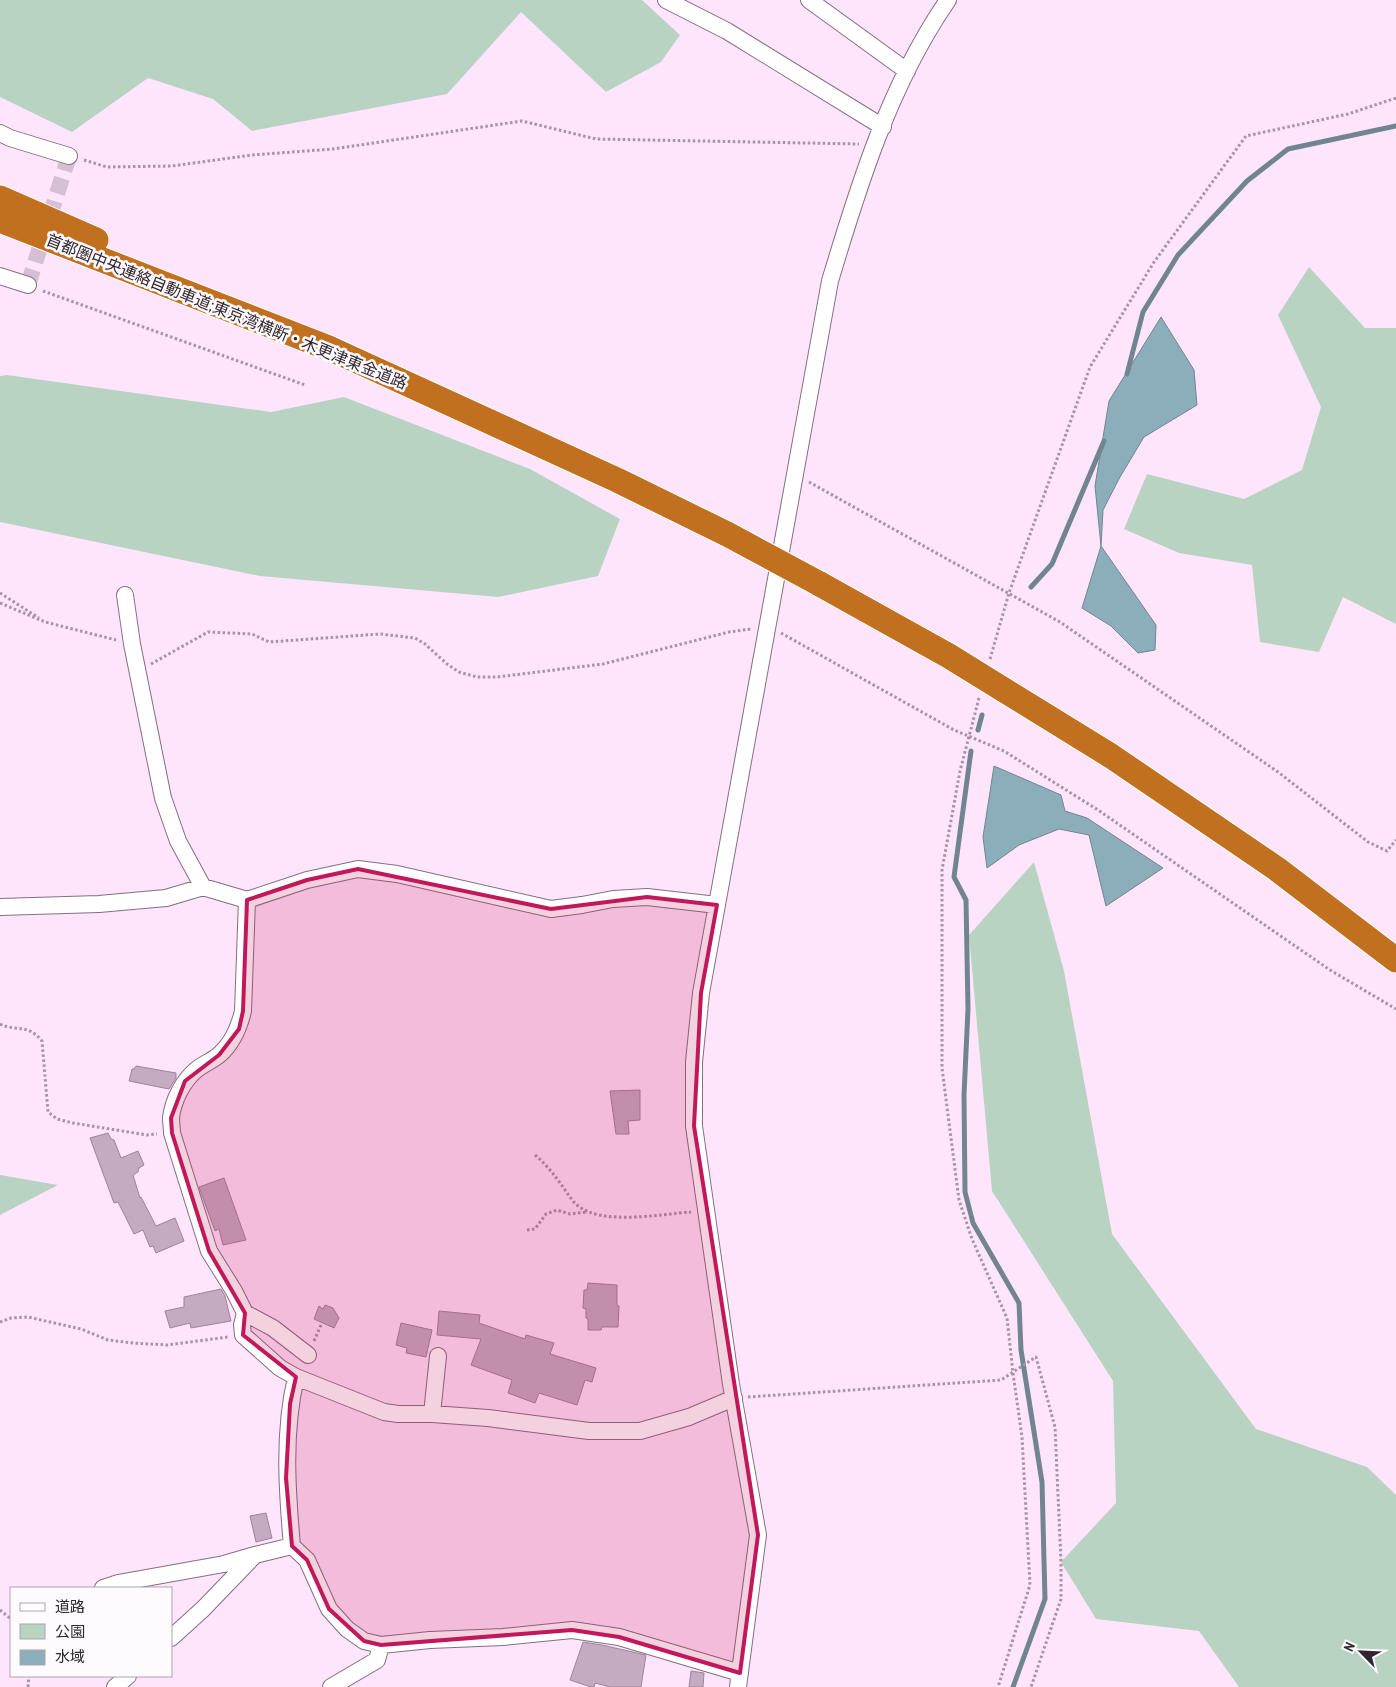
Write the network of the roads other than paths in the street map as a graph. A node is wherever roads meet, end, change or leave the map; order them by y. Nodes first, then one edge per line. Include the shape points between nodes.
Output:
1 (666, 0) edge
2 (809, 0) edge
3 (948, 0) edge
4 (907, 71) junction
5 (883, 127) junction
6 (0, 133) edge
7 (69, 156) road end
8 (0, 198) edge
9 (0, 220) edge
10 (0, 228) edge
11 (0, 276) edge
12 (28, 286) road end
13 (331, 349) junction
14 (481, 417) junction
15 (125, 595) dead end
16 (203, 887) junction
17 (247, 900) junction
18 (717, 905) junction
19 (0, 907) edge
20 (1396, 960) edge
21 (245, 1313) junction
22 (308, 1355) dead end
23 (438, 1356) dead end
24 (296, 1377) junction
25 (734, 1398) junction
26 (432, 1414) junction
27 (292, 1546) junction
28 (255, 1555) junction
29 (106, 1587) edge
30 (172, 1637) edge
31 (381, 1646) junction
32 (127, 1677) edge
33 (739, 1680) edge
34 (115, 1687) edge
35 (331, 1687) edge

1 - 5 street via 727,31
2 - 4 street
3 - 4 street
4 - 5 street
5 - 18 street via 858,188 830,281
6 - 7 street
8 - 13 highway via 229,299
9 - 13 highway, 首都圏中央連絡自動車道;東京湾横断・木更津東金道路
10 - 14 highway, 首都圏中央連絡自動車道;東京湾横断・木更津東金道路
11 - 12 street
13 - 14 highway, 首都圏中央連絡自動車道;東京湾横断・木更津東金道路
14 - 20 highway, 首都圏中央連絡自動車道;東京湾横断・木更津東金道路, bridge via 727,534 949,656 1111,756 1277,869
15 - 16 street via 163,798 178,842
16 - 17 street
16 - 19 street via 166,898
17 - 18 street via 307,880 358,869 397,874 550,909 647,897
17 - 21 street via 243,1011 239,1029 219,1055 185,1081 171,1118 172,1134 208,1251
18 - 25 street via 701,994 694,1062 694,1126
21 - 22 street via 273,1328
21 - 24 street via 243,1335 280,1368
23 - 26 street
24 - 26 street via 384,1412
24 - 27 street via 290,1404 286,1478
25 - 26 street via 689,1417 640,1431 589,1431
25 - 33 street via 758,1535
27 - 28 street
27 - 31 street via 307,1560 329,1609 358,1637
28 - 29 street
28 - 30 street
31 - 33 street via 572,1630 619,1637
31 - 35 street via 377,1660
32 - 34 street

